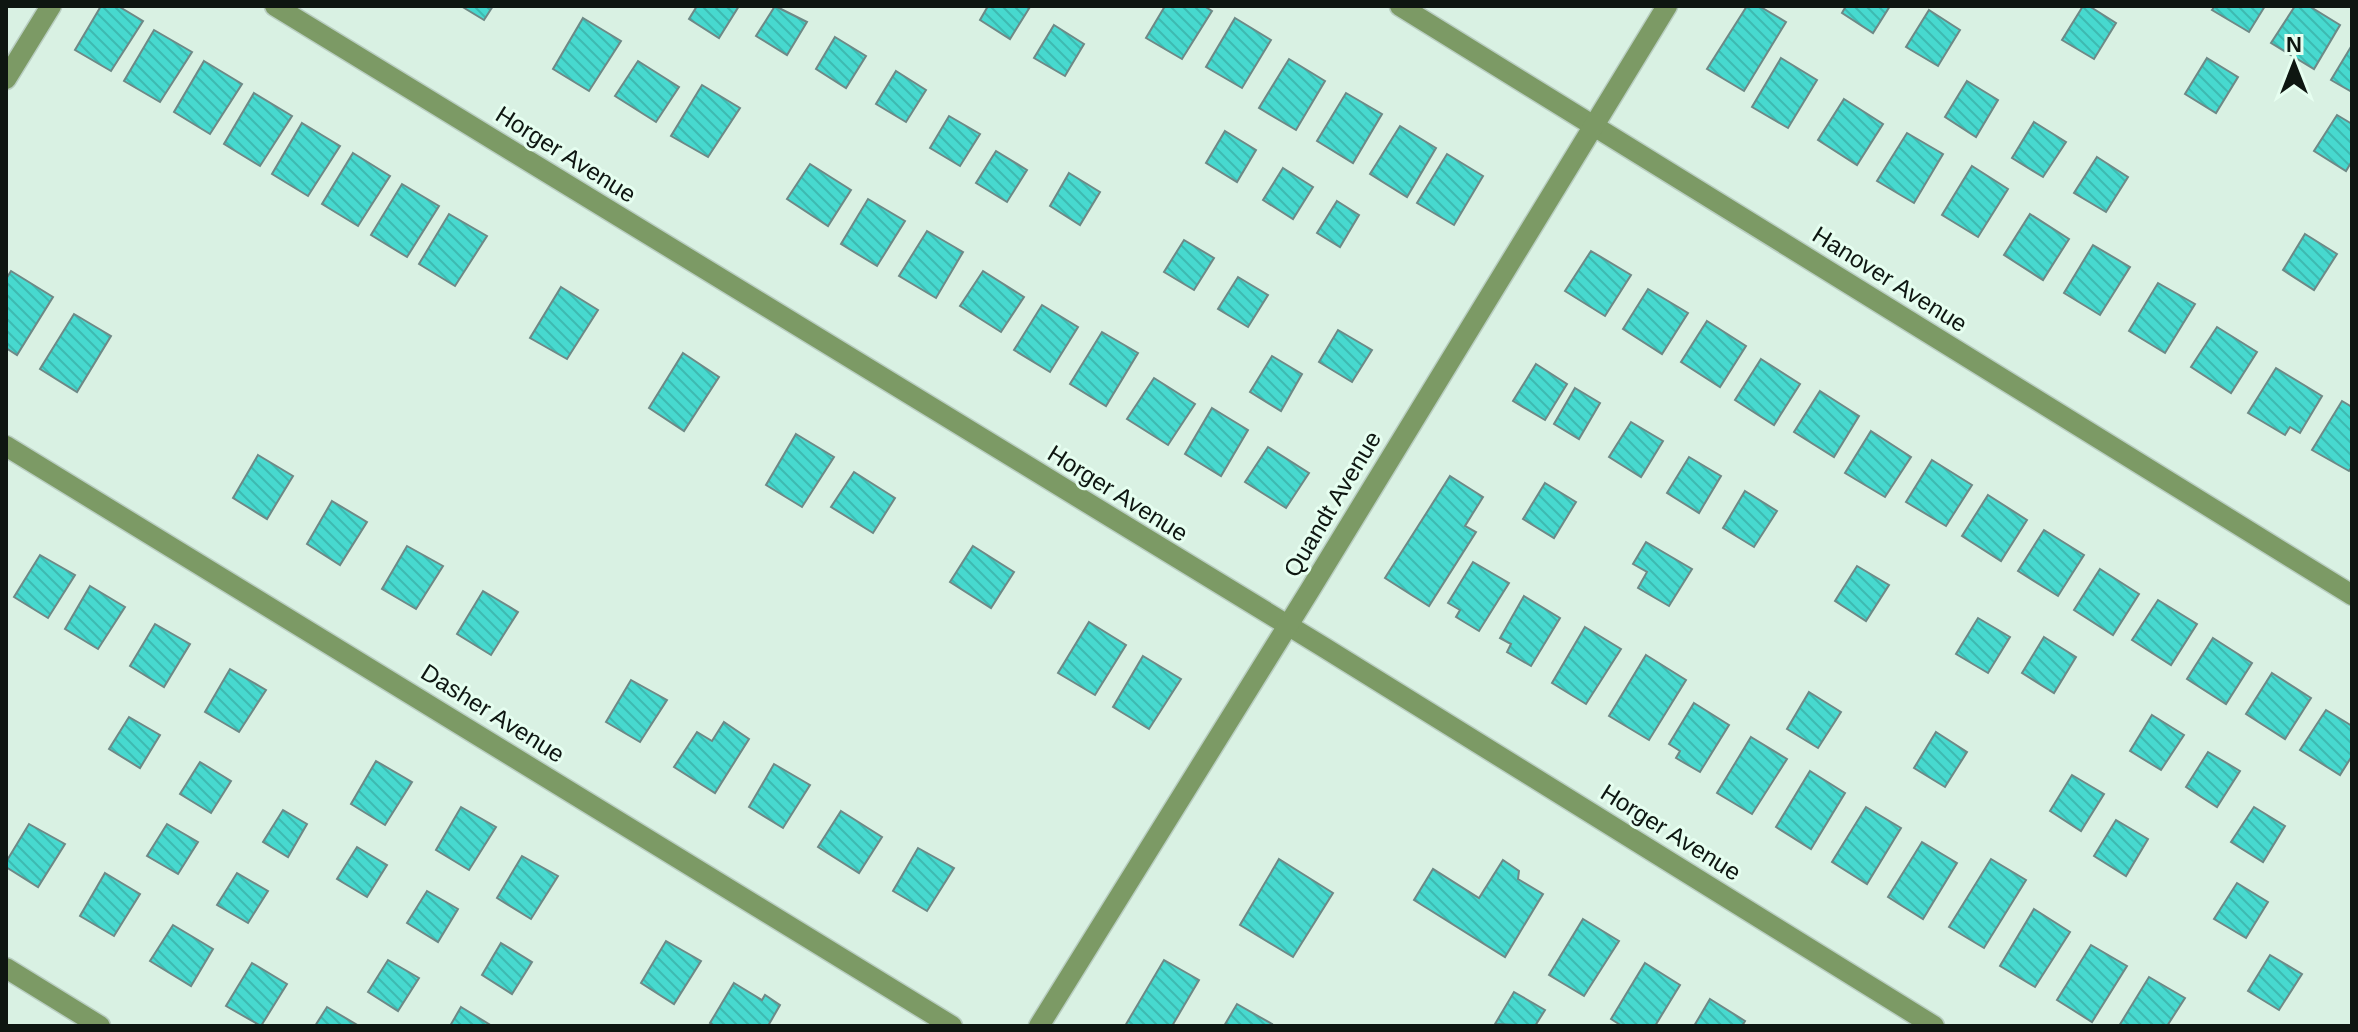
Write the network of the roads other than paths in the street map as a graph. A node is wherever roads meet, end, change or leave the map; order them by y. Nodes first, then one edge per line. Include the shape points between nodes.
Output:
1 (51, 6) edge
2 (275, 6) edge
3 (1400, 6) edge
4 (1667, 6) edge
5 (6, 79) edge
6 (1593, 126) junction
7 (6, 446) edge
8 (2352, 595) edge
9 (1288, 626) junction
10 (6, 968) edge
11 (100, 1026) edge
12 (952, 1026) edge
13 (1039, 1026) edge
14 (1934, 1026) edge

1 - 5 street
2 - 9 street, Horger Avenue
3 - 6 street, Hanover Avenue
4 - 6 street, Quandt Avenue
6 - 8 street, Hanover Avenue
6 - 9 street, Quandt Avenue
7 - 12 street, Dasher Avenue
9 - 13 street, Quandt Avenue
9 - 14 street, Horger Avenue
10 - 11 street

